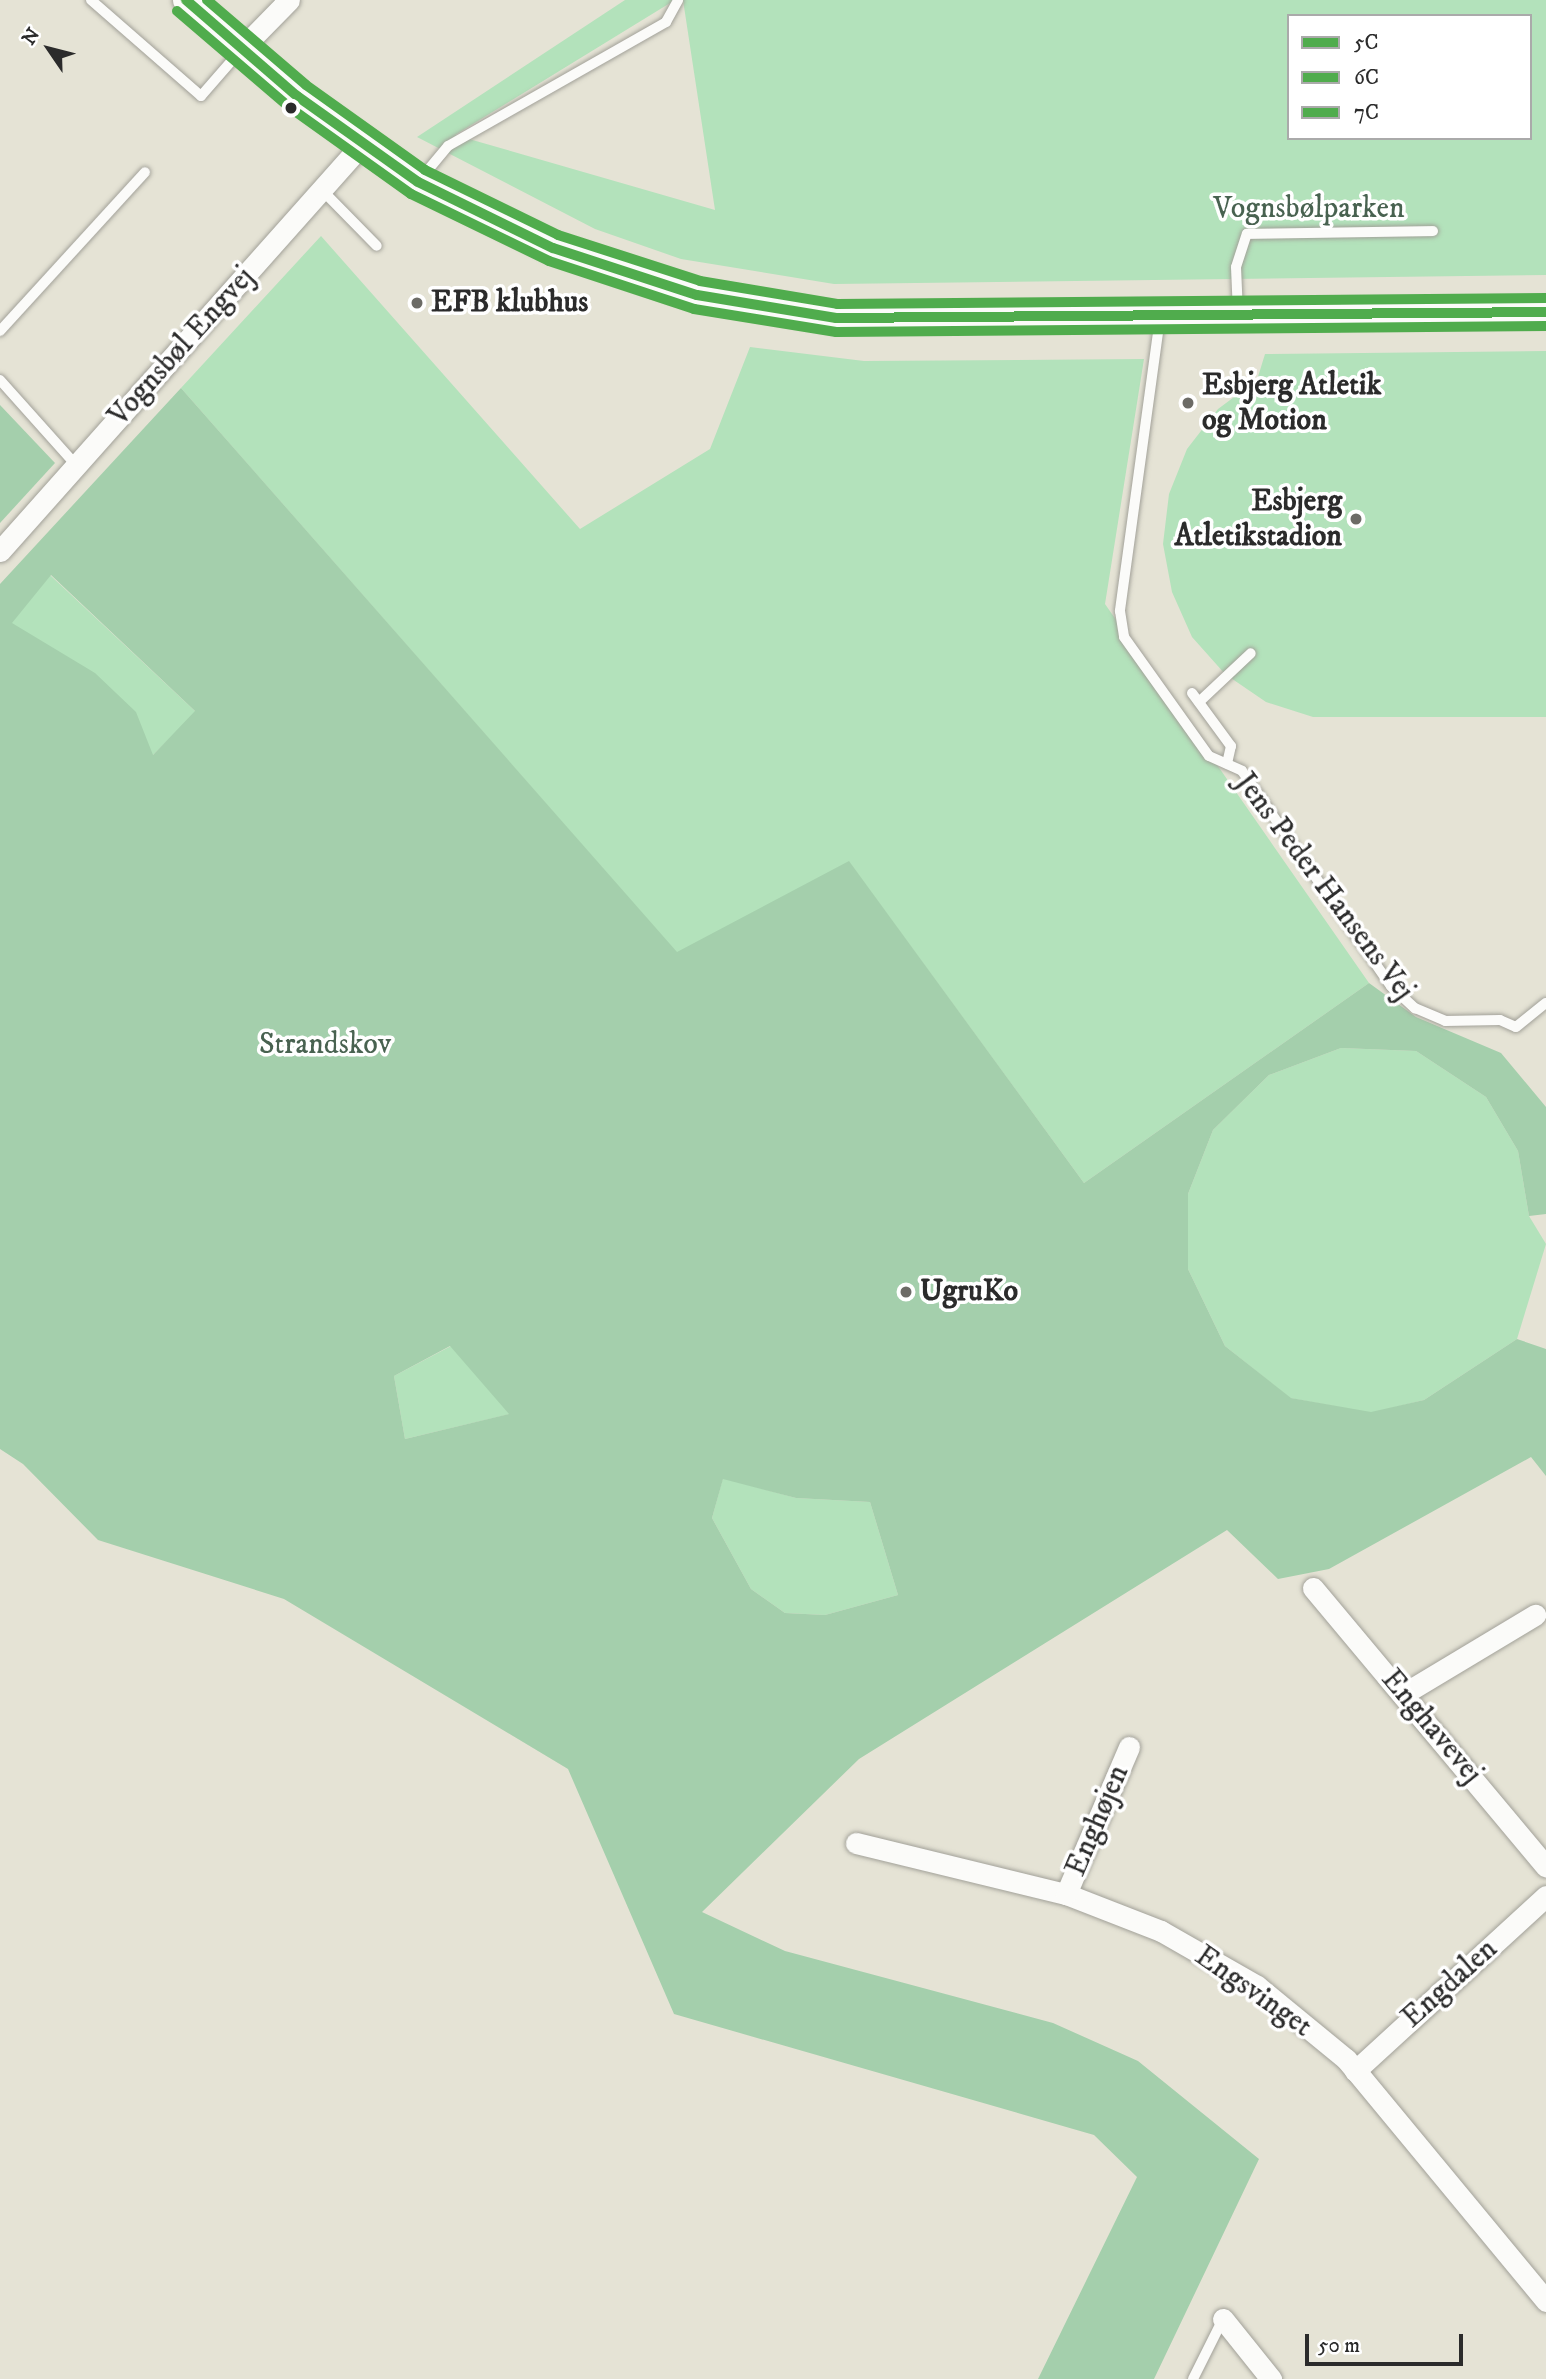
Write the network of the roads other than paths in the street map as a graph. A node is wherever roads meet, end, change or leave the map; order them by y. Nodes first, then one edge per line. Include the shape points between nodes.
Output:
1 (91, 0) edge
2 (186, 0) edge
3 (289, 0) edge
4 (678, 0) edge
5 (243, 48) junction
6 (363, 143) junction
7 (145, 172) dead end
8 (418, 181) junction
9 (322, 190) junction
10 (1433, 231) dead end
11 (377, 246) dead end
12 (1546, 312) edge
13 (1238, 315) junction
14 (1160, 317) junction
15 (0, 331) edge
16 (0, 380) edge
17 (77, 466) junction
18 (0, 551) edge
19 (1251, 653) dead end
20 (1227, 764) junction
21 (1546, 1003) edge
22 (1313, 1588) dead end
23 (1535, 1615) dead end
24 (1405, 1693) junction
25 (1129, 1747) dead end
26 (856, 1843) dead end
27 (1546, 1867) edge
28 (1066, 1894) junction
29 (1546, 1896) edge
30 (1354, 2071) junction
31 (1546, 2301) edge
32 (1223, 2319) joint
33 (1193, 2379) edge
34 (1271, 2379) edge

1 - 5 lane via 201,96
2 - 5 street
3 - 5 street
4 - 8 lane via 666,22 448,146
5 - 6 street
6 - 8 street
6 - 9 street, Vognsbøl Engvej
7 - 15 lane
8 - 14 street via 553,248 697,295 836,318
9 - 11 lane
9 - 17 street, Vognsbøl Engvej
10 - 13 lane via 1247,234 1236,267
12 - 13 street
13 - 14 street
14 - 20 lane, Jens Peder Hansens Vej via 1120,611 1124,637 1209,756
16 - 17 lane
17 - 18 street, Vognsbøl Engvej
19 - 20 lane via 1195,698 1231,746
20 - 21 lane, Jens Peder Hansens Vej via 1242,771 1391,986 1416,1008 1445,1021 1500,1020 1516,1027
22 - 24 street, Enghavevej
23 - 24 street
24 - 27 street, Enghavevej
25 - 28 street, Enghøjen
26 - 28 street, Engsvinget
28 - 30 street, Engsvinget via 1161,1931 1257,1986
29 - 30 street, Engdalen
30 - 31 street, Engsvinget
32 - 33 lane
32 - 34 street

